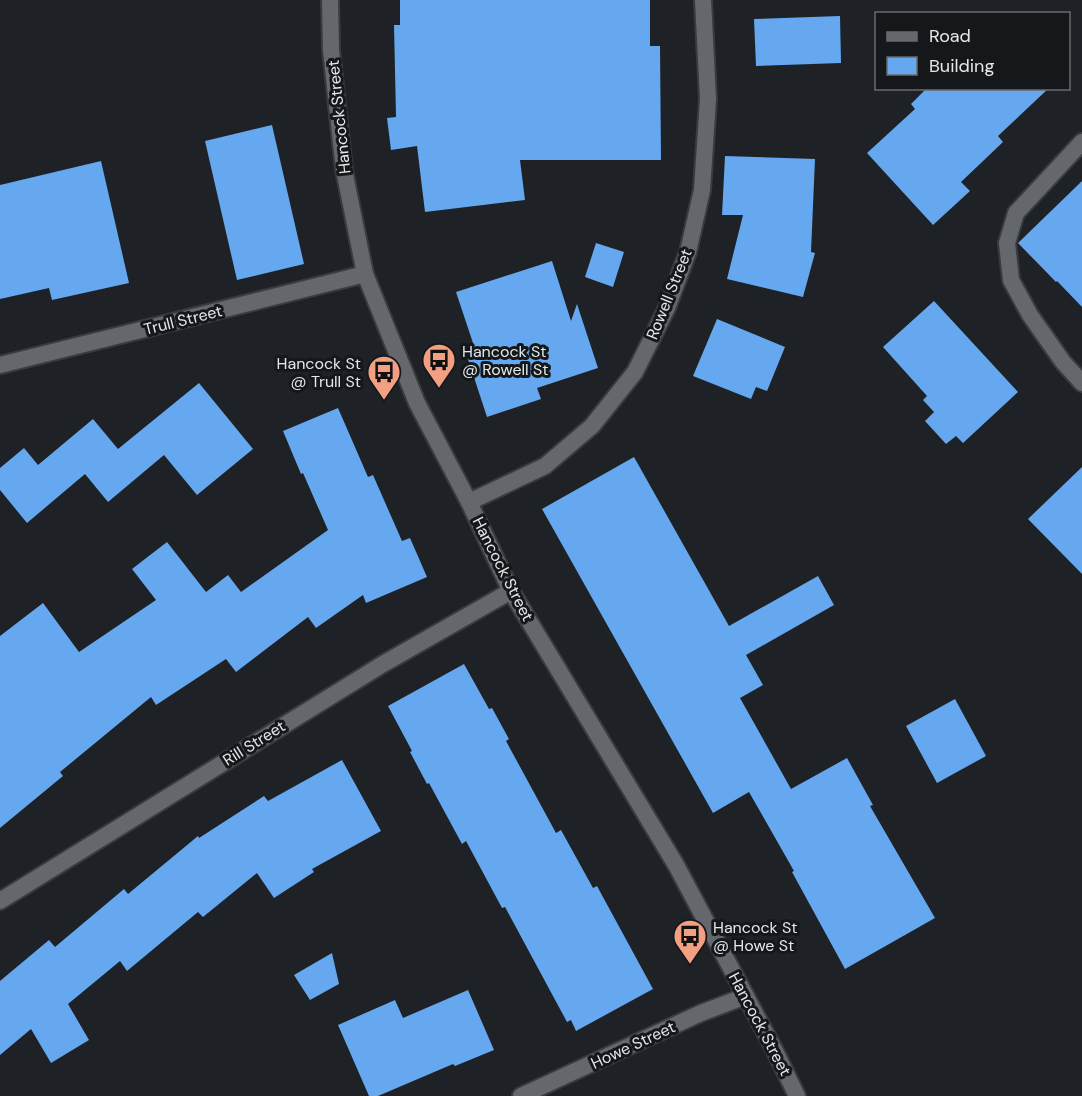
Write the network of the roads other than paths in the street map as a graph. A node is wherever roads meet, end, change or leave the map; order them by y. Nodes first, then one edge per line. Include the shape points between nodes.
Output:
1 (330, 0) edge
2 (703, 0) edge
3 (1082, 142) edge
4 (365, 274) junction
5 (0, 365) edge
6 (1082, 383) edge
7 (469, 502) junction
8 (511, 591) junction
9 (0, 901) edge
10 (746, 996) junction
11 (521, 1096) edge
12 (797, 1096) edge

1 - 4 street, Hancock Street via 331,50 344,170
2 - 7 street, Rowell Street via 708,99 702,190 688,252 667,308 635,372 592,426 545,466
3 - 6 street via 1016,213 1007,243 1011,280 1025,307
4 - 5 street, Trull Street
4 - 7 street, Hancock Street via 417,403
7 - 8 street, Hancock Street
8 - 9 street, Rill Street via 383,663
8 - 10 street, Hancock Street via 676,866
10 - 11 street, Howe Street
10 - 12 street, Hancock Street

